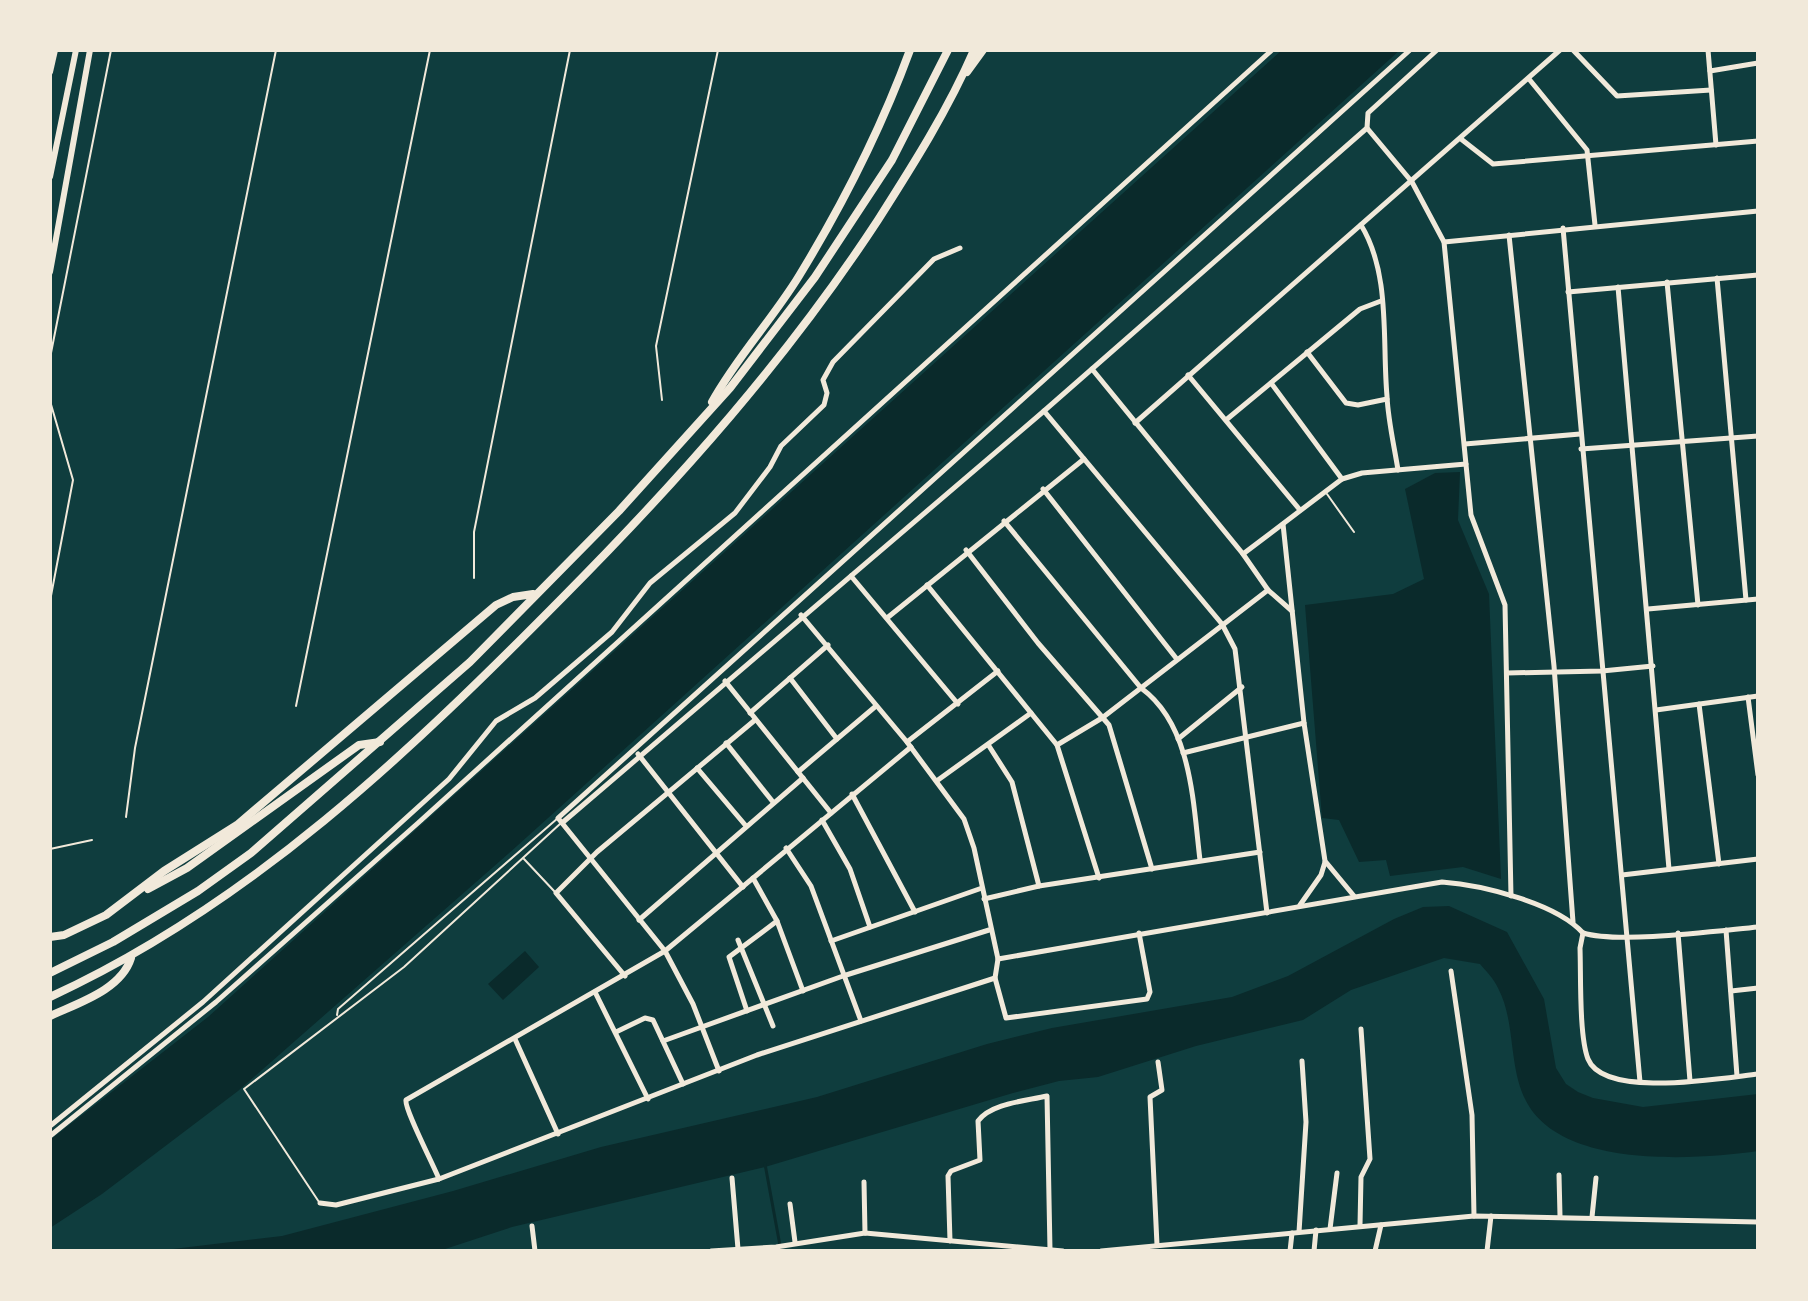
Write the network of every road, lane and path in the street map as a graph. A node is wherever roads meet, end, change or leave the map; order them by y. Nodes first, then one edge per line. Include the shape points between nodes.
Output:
1 (55, 50) edge
2 (76, 50) edge
3 (90, 50) edge
4 (111, 50) edge
5 (276, 50) edge
6 (430, 50) edge
7 (570, 50) edge
8 (718, 50) edge
9 (910, 50) edge
10 (948, 50) edge
11 (974, 50) edge
12 (983, 50) edge
13 (1272, 50) edge
14 (1410, 50) edge
15 (1437, 50) edge
16 (1560, 50) edge
17 (1573, 50) edge
18 (1708, 50) edge
19 (1758, 63) edge
20 (1710, 71) junction
21 (50, 72) edge
22 (961, 78) junction
23 (1529, 79) junction
24 (1711, 90) junction
25 (1367, 128) junction
26 (1461, 139) junction
27 (1758, 141) edge
28 (1716, 145) junction
29 (1589, 156) junction
30 (50, 177) edge
31 (1412, 182) junction
32 (1758, 211) edge
33 (1361, 225) junction
34 (1595, 225) junction
35 (1563, 228) junction
36 (1509, 235) junction
37 (1444, 242) junction
38 (960, 248) dead end
39 (50, 272) edge
40 (1758, 275) edge
41 (1717, 278) junction
42 (1667, 282) junction
43 (1618, 287) junction
44 (1568, 292) junction
45 (1381, 301) junction
46 (1307, 352) junction
47 (50, 358) edge
48 (1092, 369) junction
49 (1188, 375) junction
50 (1271, 383) junction
51 (1387, 399) junction
52 (662, 400) dead end
53 (50, 401) edge
54 (1044, 411) junction
55 (703, 417) junction
56 (1226, 420) junction
57 (1135, 423) junction
58 (1580, 434) junction
59 (1758, 436) edge
60 (1529, 438) junction
61 (1732, 438) junction
62 (1682, 441) junction
63 (1465, 444) junction
64 (1632, 445) junction
65 (1581, 449) junction
66 (1084, 459) junction
67 (1466, 464) junction
68 (1398, 470) junction
69 (1342, 479) junction
70 (1043, 489) junction
71 (1325, 491) junction
72 (1300, 510) junction
73 (1004, 521) junction
74 (1283, 524) junction
75 (1354, 532) dead end
76 (966, 550) junction
77 (1243, 554) junction
78 (850, 576) junction
79 (474, 578) dead end
80 (927, 585) junction
81 (1268, 590) junction
82 (534, 594) junction
83 (1758, 599) edge
84 (1746, 600) junction
85 (50, 601) edge
86 (1698, 605) junction
87 (1648, 609) junction
88 (1293, 612) junction
89 (801, 615) junction
90 (887, 618) junction
91 (1222, 624) junction
92 (828, 645) junction
93 (1176, 658) junction
94 (1653, 666) junction
95 (998, 671) junction
96 (1602, 671) junction
97 (1507, 673) junction
98 (1555, 673) junction
99 (790, 678) junction
100 (725, 681) junction
101 (1242, 687) junction
102 (1141, 688) junction
103 (1758, 696) edge
104 (1748, 697) junction
105 (958, 704) junction
106 (1699, 704) junction
107 (296, 706) dead end
108 (876, 706) junction
109 (1656, 710) junction
110 (750, 713) junction
111 (1031, 713) junction
112 (1102, 718) junction
113 (755, 720) junction
114 (1304, 723) junction
115 (1247, 736) junction
116 (837, 739) junction
117 (1178, 739) junction
118 (380, 742) junction
119 (726, 743) junction
120 (909, 744) junction
121 (1057, 745) junction
122 (989, 746) junction
123 (1183, 753) junction
124 (638, 754) junction
125 (697, 768) junction
126 (798, 772) junction
127 (1758, 775) edge
128 (803, 778) junction
129 (938, 780) junction
130 (666, 794) junction
131 (852, 794) junction
132 (773, 802) junction
133 (831, 813) junction
134 (126, 817) dead end
135 (560, 820) junction
136 (822, 820) junction
137 (746, 826) junction
138 (92, 840) dead end
139 (786, 848) junction
140 (50, 849) edge
141 (1260, 852) junction
142 (713, 853) junction
143 (523, 858) junction
144 (1758, 859) edge
145 (589, 860) junction
146 (1200, 860) junction
147 (1325, 861) junction
148 (1719, 864) junction
149 (1152, 869) junction
150 (1669, 869) junction
151 (1622, 875) junction
152 (753, 878) junction
153 (1099, 878) junction
154 (1039, 886) junction
155 (743, 887) junction
156 (982, 888) junction
157 (143, 890) junction
158 (556, 893) junction
159 (1354, 896) junction
160 (1511, 896) junction
161 (984, 899) junction
162 (1300, 905) junction
163 (915, 912) junction
164 (1267, 913) junction
165 (639, 920) junction
166 (777, 921) junction
167 (1573, 922) junction
168 (870, 927) junction
169 (1758, 927) edge
170 (989, 930) junction
171 (1726, 930) junction
172 (1139, 933) junction
173 (1583, 933) junction
174 (1678, 933) junction
175 (1628, 936) junction
176 (50, 937) edge
177 (738, 940) dead end
178 (831, 941) junction
179 (742, 947) junction
180 (665, 951) junction
181 (131, 957) junction
182 (998, 959) junction
183 (1451, 971) dead end
184 (50, 973) edge
185 (625, 976) junction
186 (843, 976) junction
187 (995, 978) junction
188 (1758, 988) edge
189 (803, 991) junction
190 (1731, 991) junction
191 (595, 992) junction
192 (50, 997) edge
193 (765, 1006) junction
194 (747, 1011) junction
195 (50, 1016) edge
196 (337, 1016) junction
197 (861, 1021) junction
198 (773, 1026) dead end
199 (702, 1027) junction
200 (1361, 1029) dead end
201 (616, 1032) junction
202 (515, 1039) junction
203 (663, 1041) junction
204 (1302, 1061) dead end
205 (1158, 1062) dead end
206 (719, 1071) junction
207 (1758, 1074) edge
208 (1737, 1076) junction
209 (1690, 1081) junction
210 (1640, 1082) junction
211 (683, 1084) junction
212 (648, 1099) junction
213 (50, 1126) edge
214 (558, 1134) junction
215 (50, 1136) edge
216 (1337, 1173) dead end
217 (1559, 1175) dead end
218 (732, 1178) dead end
219 (1596, 1178) dead end
220 (439, 1179) junction
221 (864, 1182) dead end
222 (320, 1203) joint
223 (790, 1204) dead end
224 (1474, 1216) junction
225 (1491, 1216) junction
226 (1560, 1216) junction
227 (1592, 1217) junction
228 (1758, 1222) edge
229 (1381, 1224) junction
230 (532, 1226) dead end
231 (1360, 1226) junction
232 (1330, 1229) junction
233 (1316, 1230) junction
234 (1299, 1232) junction
235 (865, 1233) junction
236 (1292, 1233) junction
237 (950, 1241) junction
238 (795, 1242) junction
239 (1157, 1245) junction
240 (738, 1249) junction
241 (1050, 1250) edge
242 (535, 1251) edge
243 (711, 1251) edge
244 (1063, 1251) edge
245 (1101, 1251) edge
246 (1290, 1251) edge
247 (1314, 1251) edge
248 (1375, 1251) edge
249 (1487, 1251) edge

1 - 21 main road
2 - 30 main road
3 - 39 main road
4 - 47 lane
5 - 134 lane via 135,748
6 - 107 lane
7 - 79 lane via 474,532
8 - 52 lane via 656,346
9 - 55 highway via 875,134 798,277
10 - 55 highway via 875,187 799,300
11 - 22 highway
12 - 22 highway
13 - 215 street via 418,823 216,1002
14 - 135 street
15 - 25 street via 1368,113
16 - 23 street
17 - 24 street via 1617,96
18 - 20 street
19 - 20 street
20 - 24 street
22 - 181 highway via 922,152 799,335 705,450 496,665 302,840 217,905
23 - 26 street
23 - 29 street
24 - 28 street
25 - 31 street
25 - 48 street
26 - 29 street via 1493,164
26 - 31 street
27 - 28 street
28 - 29 street
29 - 34 street
31 - 33 street
31 - 37 street
32 - 34 street
33 - 45 street via 1377,263
33 - 49 street
34 - 35 street
35 - 36 street
35 - 44 street
36 - 37 street
36 - 60 street
37 - 63 street
38 - 213 street via 934,259 855,337 823,380 824,405 781,446 735,513 650,583 612,632 535,698 496,721 449,779 203,1002
40 - 41 street
41 - 42 street
41 - 61 street
42 - 43 street
42 - 62 street
43 - 44 street
43 - 64 street
44 - 58 street
45 - 46 street via 1360,309
45 - 51 street
46 - 50 street
46 - 51 street via 1346,403
48 - 54 street
48 - 57 street
49 - 56 street
49 - 57 street
50 - 56 street
50 - 69 street
51 - 68 street
53 - 85 lane via 73,480
54 - 66 street
54 - 78 street
55 - 82 highway via 619,511
56 - 72 street
57 - 77 street
58 - 60 street
58 - 65 street
59 - 61 street
60 - 63 street
60 - 98 street
61 - 62 street
61 - 84 street
62 - 64 street
62 - 86 street
63 - 67 street
64 - 65 street
64 - 87 street
65 - 96 street
66 - 70 street
66 - 91 street
67 - 68 street
67 - 97 street via 1475,528 1505,605
68 - 69 street
69 - 71 street
70 - 73 street
70 - 93 street
71 - 72 street
71 - 75 lane
72 - 74 street
73 - 76 street
73 - 102 street
74 - 77 street
74 - 88 street
76 - 80 street
76 - 112 street
77 - 81 street
78 - 89 street
78 - 90 street
80 - 90 street
80 - 95 street
81 - 88 street
81 - 91 street
82 - 118 highway via 470,662
82 - 157 highway via 496,605 284,789
83 - 84 street
84 - 86 street
86 - 87 street
87 - 94 street
88 - 114 street
89 - 92 street
89 - 100 street
90 - 105 street
91 - 93 street
91 - 101 street via 1235,649
92 - 99 street
92 - 108 street
93 - 102 street
94 - 96 street
94 - 109 street
95 - 105 street
95 - 111 street
96 - 98 street
96 - 151 street
97 - 98 street
97 - 160 street
98 - 167 street
99 - 110 street
99 - 116 street
100 - 110 street
100 - 124 street
101 - 115 street
101 - 117 street
102 - 112 street
102 - 117 street
103 - 104 street
104 - 106 street
104 - 127 street
105 - 120 street
106 - 109 street
106 - 148 street
108 - 116 street
108 - 120 street
109 - 150 street
110 - 113 street
111 - 121 street
111 - 122 street
112 - 121 street
112 - 149 street via 1109,725
113 - 119 street
113 - 126 street
114 - 115 street
114 - 147 street
115 - 123 street
115 - 141 street
116 - 126 street
117 - 123 street
118 - 157 highway via 359,745 187,868
118 - 184 highway via 251,853 198,891
119 - 125 street
119 - 132 street
120 - 129 street
120 - 131 street
121 - 153 street
122 - 129 street
122 - 154 street via 1012,782
123 - 146 street
124 - 130 street
124 - 135 street
125 - 130 street
125 - 137 street
126 - 128 street
128 - 132 street
128 - 133 street
129 - 156 street via 964,819
130 - 142 street
130 - 145 street
131 - 133 street
131 - 163 street
132 - 137 street
133 - 136 street
135 - 143 lane
135 - 145 street
135 - 196 lane via 338,1009
136 - 139 street
136 - 168 street via 850,869
137 - 142 street
138 - 140 lane
139 - 152 street
139 - 178 street via 811,886
141 - 146 street
141 - 164 street
142 - 155 street
142 - 165 street
143 - 158 lane
143 - 196 lane via 404,967
144 - 148 street
145 - 158 street
145 - 165 street
146 - 149 street
147 - 159 street
147 - 162 street
148 - 150 street
149 - 153 street
150 - 151 street
151 - 175 street
152 - 155 street
152 - 166 street
153 - 154 street
154 - 161 street
155 - 180 street
156 - 161 street
156 - 163 street
157 - 176 highway via 83,928
158 - 185 street
159 - 160 street via 1442,882
159 - 162 street
160 - 167 street
161 - 170 street
162 - 164 street
163 - 168 street
164 - 172 street
165 - 180 street
166 - 179 street
166 - 189 street
167 - 173 street
168 - 178 street
169 - 171 street
170 - 182 street
170 - 186 street
171 - 174 street
171 - 190 street
172 - 182 street
172 - 187 street via 1147,999 1009,1019
173 - 175 street
173 - 210 street via 1587,1055 1605,1077
174 - 175 street
174 - 209 street
175 - 210 street
177 - 179 street
178 - 186 street
179 - 193 street
179 - 194 street via 729,957
180 - 185 street
180 - 199 street
181 - 192 highway
181 - 195 highway via 117,981
182 - 187 street
183 - 224 street via 1472,1115
185 - 191 street
186 - 189 street
186 - 197 street
187 - 197 street
188 - 190 street
189 - 193 street
190 - 208 street
191 - 201 street
191 - 202 street
193 - 194 street
193 - 198 street
194 - 199 street
196 - 222 lane via 244,1089
197 - 206 street
199 - 203 street
199 - 206 street
200 - 231 street via 1370,1159 1361,1177
201 - 203 street via 649,1017
201 - 212 street
202 - 214 street
202 - 220 street via 406,1100 406,1111
203 - 211 street
204 - 234 street via 1306,1122
205 - 239 street via 1162,1090 1150,1097
206 - 211 street
207 - 208 street
208 - 209 street
209 - 210 street
211 - 212 street
212 - 214 street
214 - 220 street
216 - 232 street
217 - 226 street
218 - 240 street
219 - 227 street
220 - 222 street via 336,1205
221 - 235 street
223 - 238 street
224 - 225 street
224 - 229 street
225 - 226 street
225 - 249 street
226 - 227 street
227 - 228 street
229 - 231 street
229 - 248 street
230 - 242 street
231 - 232 street
232 - 233 street
233 - 234 street
233 - 247 street
234 - 236 street
235 - 237 street
235 - 238 street
236 - 239 street
236 - 246 street
237 - 241 street
237 - 241 street via 948,1176 980,1160 978,1121 995,1109 1047,1096
238 - 240 street
239 - 245 street
240 - 243 street
241 - 244 street

